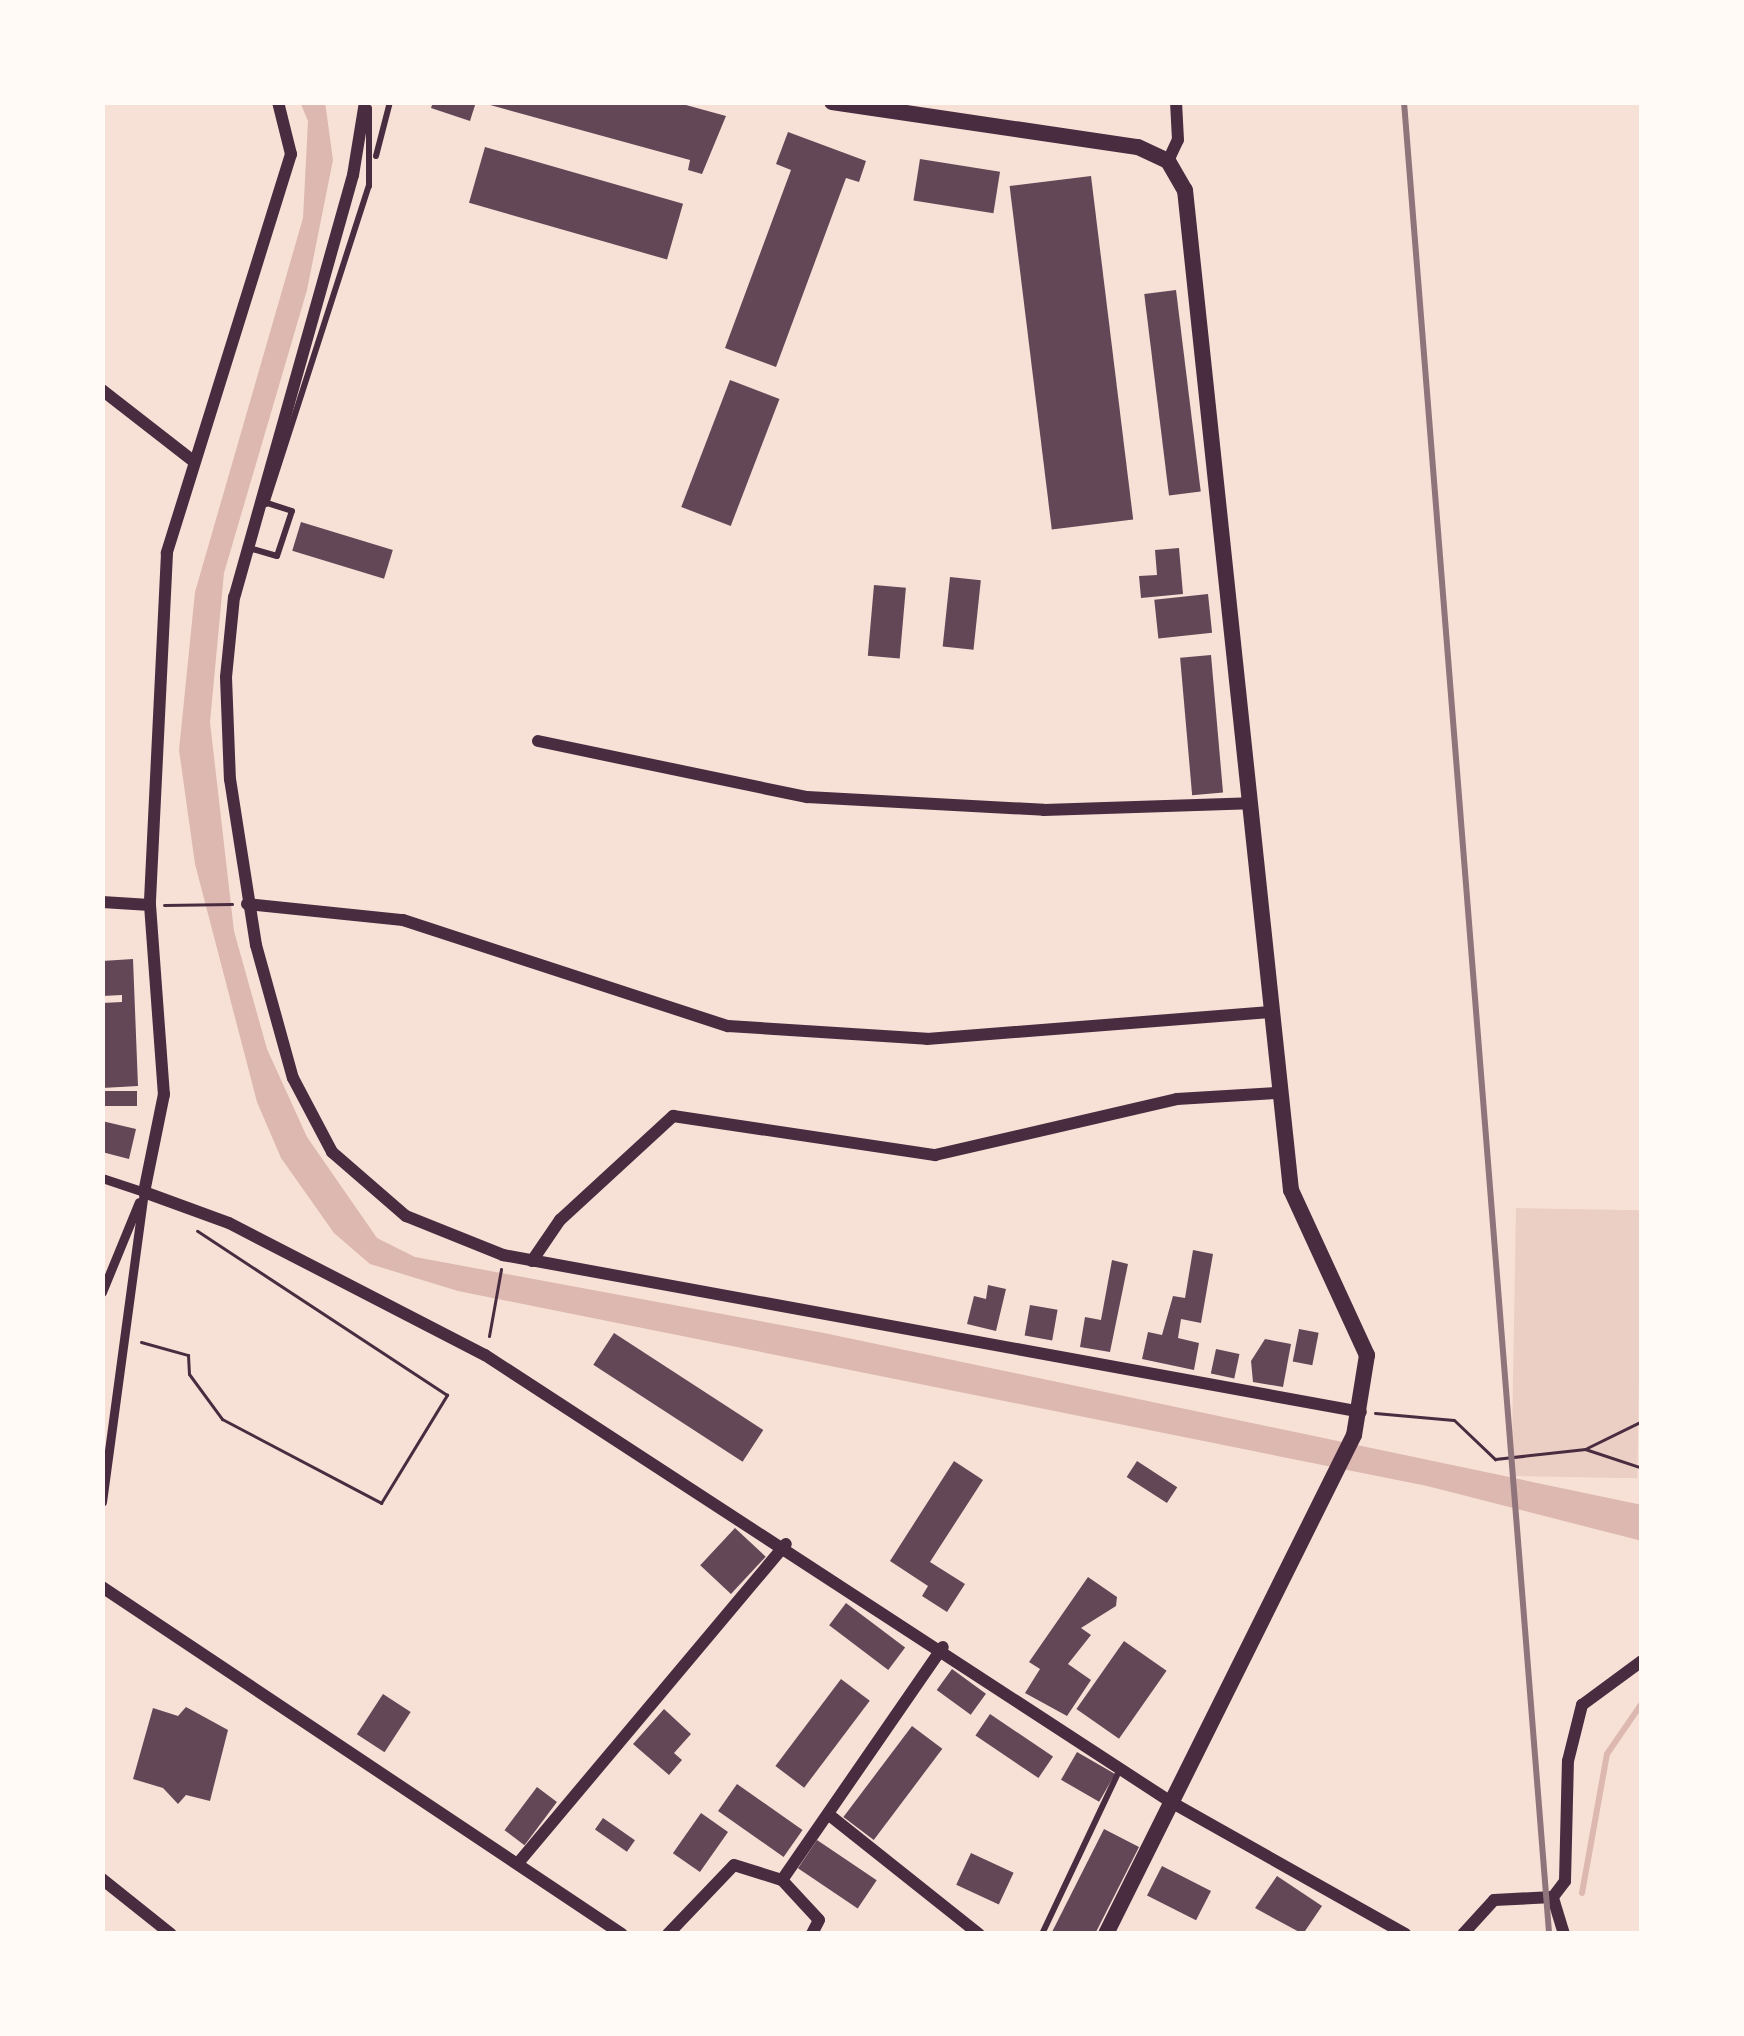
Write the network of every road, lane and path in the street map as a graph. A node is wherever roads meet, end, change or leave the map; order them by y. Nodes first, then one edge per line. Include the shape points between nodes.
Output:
1 (278, 102) edge
2 (367, 102) edge
3 (390, 102) edge
4 (1176, 102) edge
5 (840, 103) edge
6 (1168, 161) junction
7 (372, 171) junction
8 (102, 390) edge
9 (193, 460) junction
10 (264, 502) junction
11 (248, 547) junction
12 (538, 742) dead end
13 (1250, 803) junction
14 (102, 902) edge
15 (242, 904) junction
16 (150, 905) junction
17 (172, 905) dead end
18 (1267, 1012) junction
19 (1276, 1093) junction
20 (102, 1178) edge
21 (144, 1192) junction
22 (187, 1207) junction
23 (532, 1261) junction
24 (501, 1265) dead end
25 (102, 1292) edge
26 (121, 1337) junction
27 (485, 1355) junction
28 (1361, 1412) junction
29 (1642, 1421) edge
30 (1586, 1449) junction
31 (1642, 1468) edge
32 (102, 1502) edge
33 (786, 1544) junction
34 (102, 1587) edge
35 (943, 1647) junction
36 (1642, 1661) edge
37 (1120, 1768) junction
38 (1171, 1802) junction
39 (828, 1814) junction
40 (519, 1862) junction
41 (102, 1879) edge
42 (782, 1880) junction
43 (1553, 1897) junction
44 (171, 1934) edge
45 (622, 1934) edge
46 (668, 1934) edge
47 (812, 1934) edge
48 (979, 1934) edge
49 (1042, 1934) edge
50 (1106, 1934) edge
51 (1405, 1934) edge
52 (1463, 1934) edge
53 (1564, 1934) edge

1 - 9 street via 291,154
2 - 7 lane
2 - 10 street
3 - 7 lane
4 - 6 street via 1178,140
5 - 6 main road via 1138,147
6 - 13 main road via 1190,216
7 - 10 lane
8 - 9 street
9 - 16 street via 167,553
10 - 11 street
10 - 11 lane via 292,511 277,556
11 - 15 street via 230,626 226,709
12 - 13 street via 807,796 1044,810
13 - 18 main road
14 - 16 street
15 - 17 path
15 - 18 street via 403,920 728,1026 927,1039
15 - 23 street via 293,1078 332,1152 366,1189 430,1230
16 - 21 street via 164,1094
18 - 19 main road
19 - 23 street via 1177,1099 934,1155 673,1116 560,1220
19 - 28 main road via 1295,1206 1365,1344
20 - 21 street
21 - 22 street
21 - 25 street
21 - 26 street
22 - 26 path via 215,1246 447,1395 381,1503 222,1418 189,1374 188,1355
22 - 27 street
23 - 28 street
24 - 27 path
26 - 32 street
27 - 33 street
28 - 30 path via 1454,1420 1479,1452 1509,1462
28 - 38 main road
29 - 30 path
30 - 31 path
33 - 35 street
33 - 40 street
34 - 40 street
35 - 37 street
35 - 39 street
36 - 43 street via 1582,1705 1568,1761 1564,1882
37 - 38 street
37 - 49 lane
38 - 50 main road
38 - 51 street
39 - 42 street
39 - 48 street
40 - 45 street
41 - 44 street
42 - 46 street via 734,1865
42 - 47 street via 819,1920
43 - 52 street via 1494,1900
43 - 53 street

